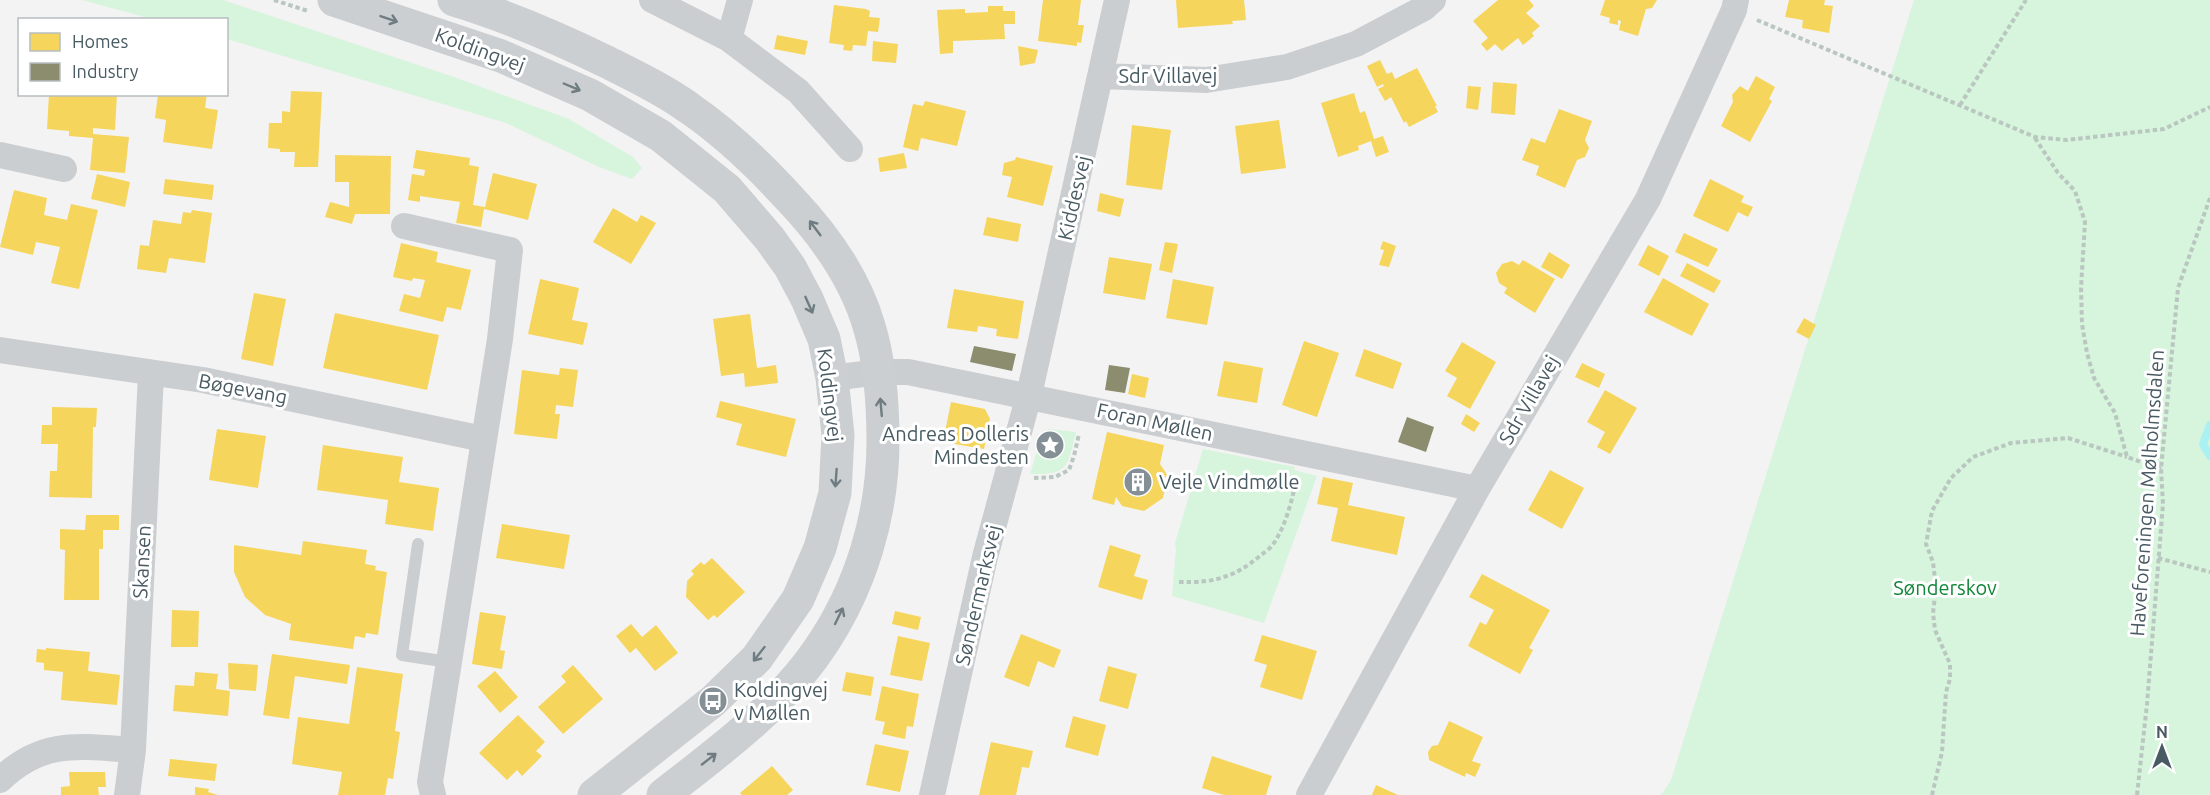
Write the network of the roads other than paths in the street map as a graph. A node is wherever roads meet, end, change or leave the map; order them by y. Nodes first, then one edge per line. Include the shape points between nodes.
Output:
1 (454, 0) edge
2 (652, 0) edge
3 (740, 0) edge
4 (1118, 0) edge
5 (1433, 0) edge
6 (1735, 5) edge
7 (325, 7) edge
8 (729, 39) junction
9 (1102, 76) junction
10 (850, 149) dead end
11 (0, 155) edge
12 (64, 169) dead end
13 (404, 226) dead end
14 (0, 350) edge
15 (879, 372) junction
16 (151, 374) junction
17 (832, 378) junction
18 (1029, 395) junction
19 (483, 439) junction
20 (1477, 489) junction
21 (418, 544) dead end
22 (448, 662) junction
23 (133, 750) junction
24 (0, 780) edge
25 (127, 795) edge
26 (433, 795) edge
27 (594, 795) edge
28 (663, 795) edge
29 (933, 795) edge
30 (1309, 795) edge

15 -> 1 main road, Koldingvej via 869,325 852,282 806,216 746,153 689,108 642,79 555,36
2 - 8 street
3 - 8 street
4 - 9 street, Kiddesvej
5 - 9 street, Sdr Villavej via 1356,44 1287,67 1206,80
6 - 20 street, Sdr Villavej via 1648,199
7 -> 17 main road, Koldingvej via 501,56 590,95 661,136 727,189 790,267 824,339
8 - 10 street via 798,91
9 - 18 street, Kiddesvej
11 - 12 street
13 - 19 street via 510,250
14 - 16 street, Bøgevang
15 - 17 street, Foran Møllen
15 - 18 street, Foran Møllen via 908,372
28 -> 15 main road, Koldingvej via 760,716 798,676 838,618 864,560 883,473
16 - 19 street, Bøgevang via 203,380
16 - 23 street, Skansen
17 -> 27 main road, Koldingvej via 838,435 835,493 820,548 798,599 757,658 713,701
18 - 20 street, Foran Møllen
18 - 29 street, Søndermarksvej via 985,557
19 - 22 street
20 - 30 street, Sdr Villavej
21 - 22 lane via 402,655
22 - 26 street via 430,782
23 - 24 street via 73,745 44,751 12,768
23 - 25 street, Skansen

